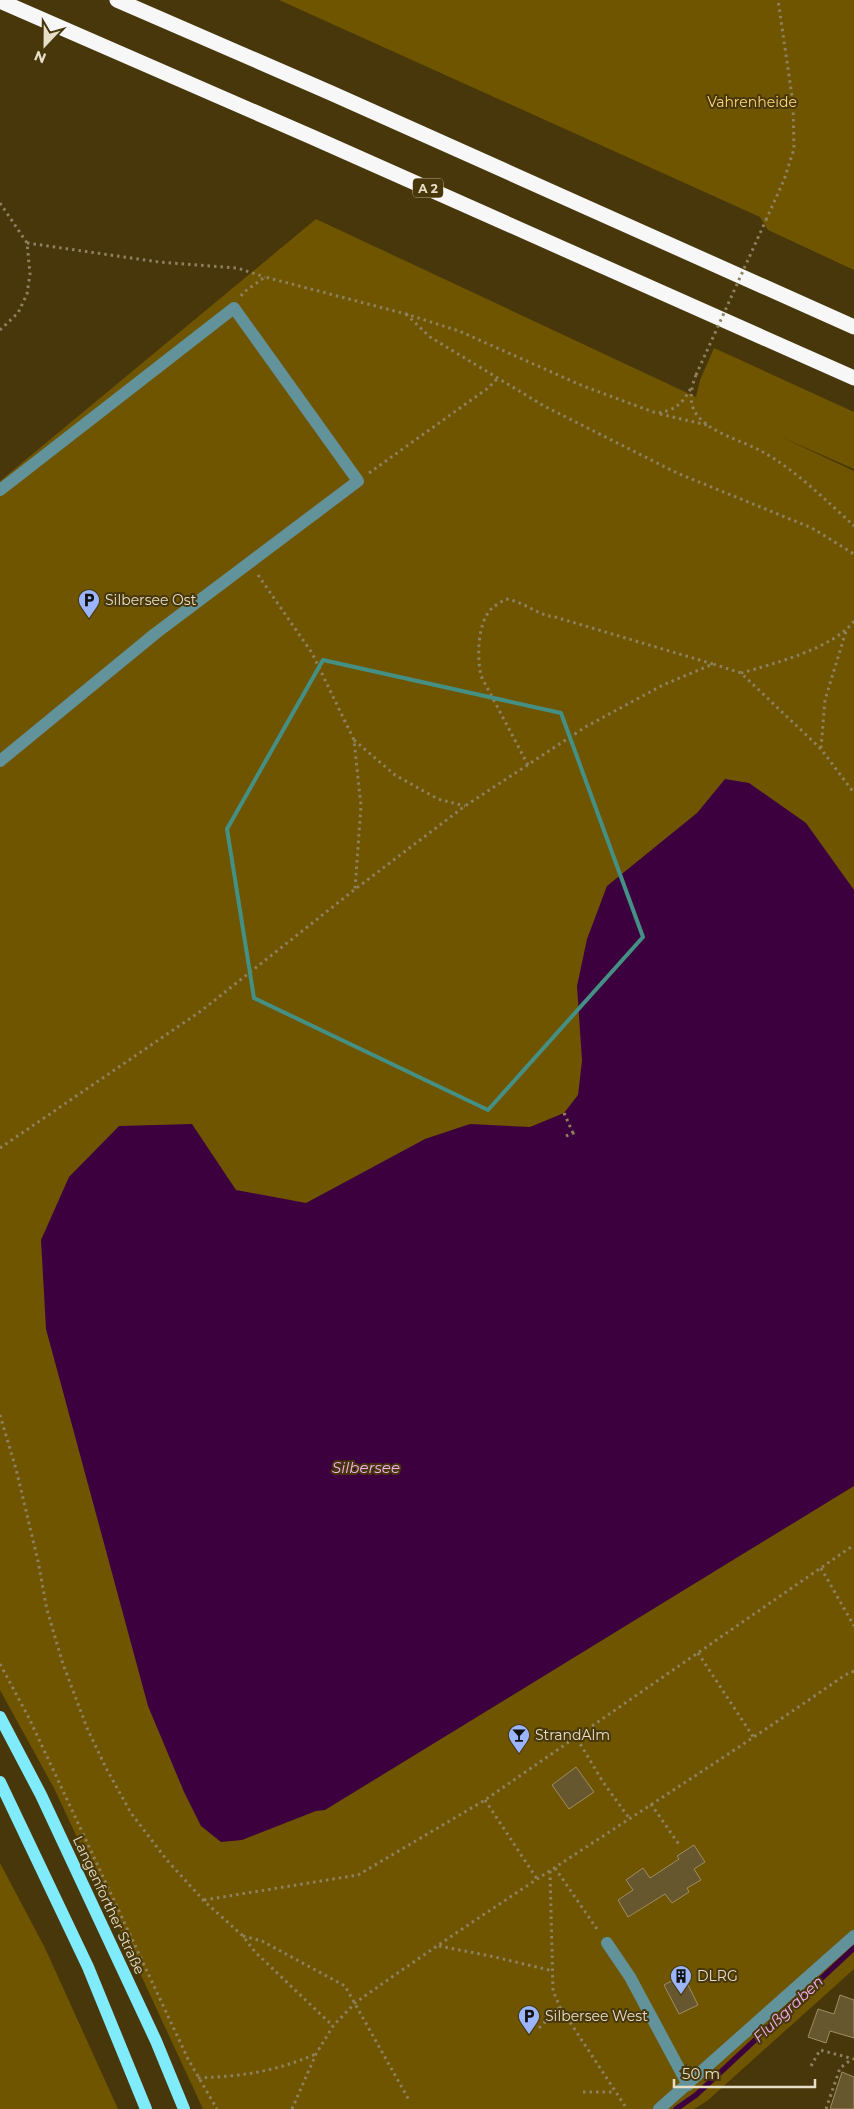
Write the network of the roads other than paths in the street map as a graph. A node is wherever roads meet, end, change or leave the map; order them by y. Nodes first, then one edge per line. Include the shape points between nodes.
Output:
1 (117, 0) edge
2 (0, 1) edge
3 (854, 327) edge
4 (854, 378) edge
5 (0, 490) edge
6 (0, 760) edge
7 (0, 1717) edge
8 (0, 1782) edge
9 (854, 1936) edge
10 (607, 1943) road end
11 (688, 2085) junction
12 (146, 2109) edge
13 (184, 2109) edge
14 (658, 2109) edge

1 - 3 highway
2 - 4 highway, A 2
5 - 6 lane via 234,308 358,481 156,633
7 - 13 main road, Langenforther Straße via 41,1794 148,2023
8 - 12 main road via 88,1967
9 - 11 lane
10 - 11 lane via 630,1977
11 - 14 lane

